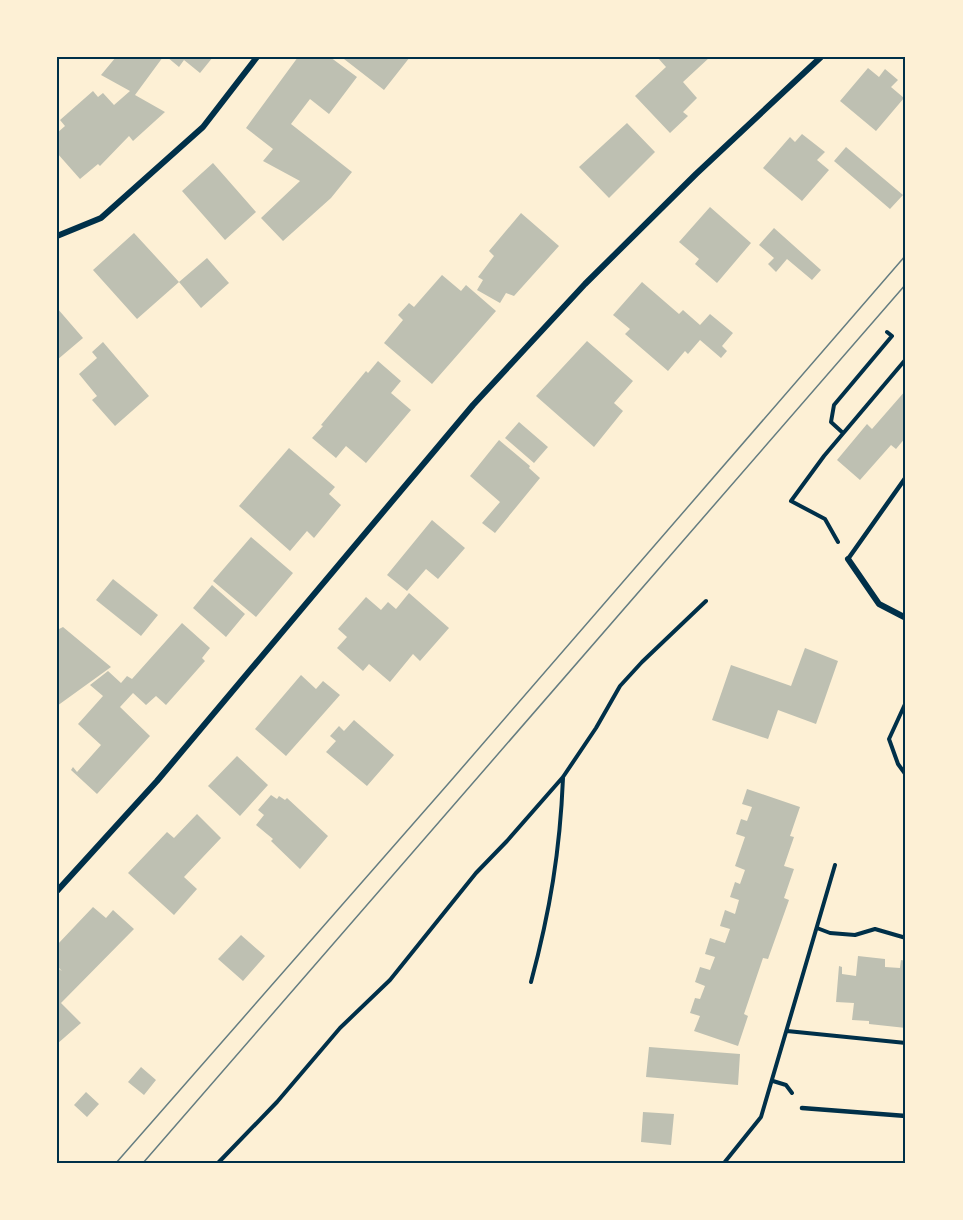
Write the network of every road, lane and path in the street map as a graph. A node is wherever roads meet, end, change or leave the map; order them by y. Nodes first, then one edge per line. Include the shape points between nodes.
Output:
1 (257, 57) edge
2 (820, 57) edge
3 (57, 236) edge
4 (887, 332) dead end
5 (906, 359) edge
6 (843, 433) junction
7 (906, 477) edge
8 (849, 560) junction
9 (706, 601) dead end
10 (906, 618) edge
11 (906, 702) edge
12 (906, 775) edge
13 (563, 777) junction
14 (835, 865) dead end
15 (57, 891) edge
16 (817, 928) junction
17 (906, 938) edge
18 (531, 982) dead end
19 (788, 1031) junction
20 (906, 1043) edge
21 (802, 1108) dead end
22 (906, 1116) edge
23 (219, 1163) edge
24 (724, 1163) edge

1 - 3 street via 203,127 101,218
2 - 15 street via 585,284 497,379 157,781
4 - 6 path via 892,336 834,405 831,422
5 - 6 path
6 - 8 path via 791,501 825,519
7 - 8 lane
8 - 10 street via 879,604
9 - 13 path via 620,686
11 - 12 path via 889,739
13 - 18 path via 557,867
13 - 23 path via 476,873 390,980 340,1028
14 - 16 path
16 - 17 path via 855,935 875,929
16 - 19 path
19 - 20 path
19 - 24 path via 761,1117
21 - 22 lane

